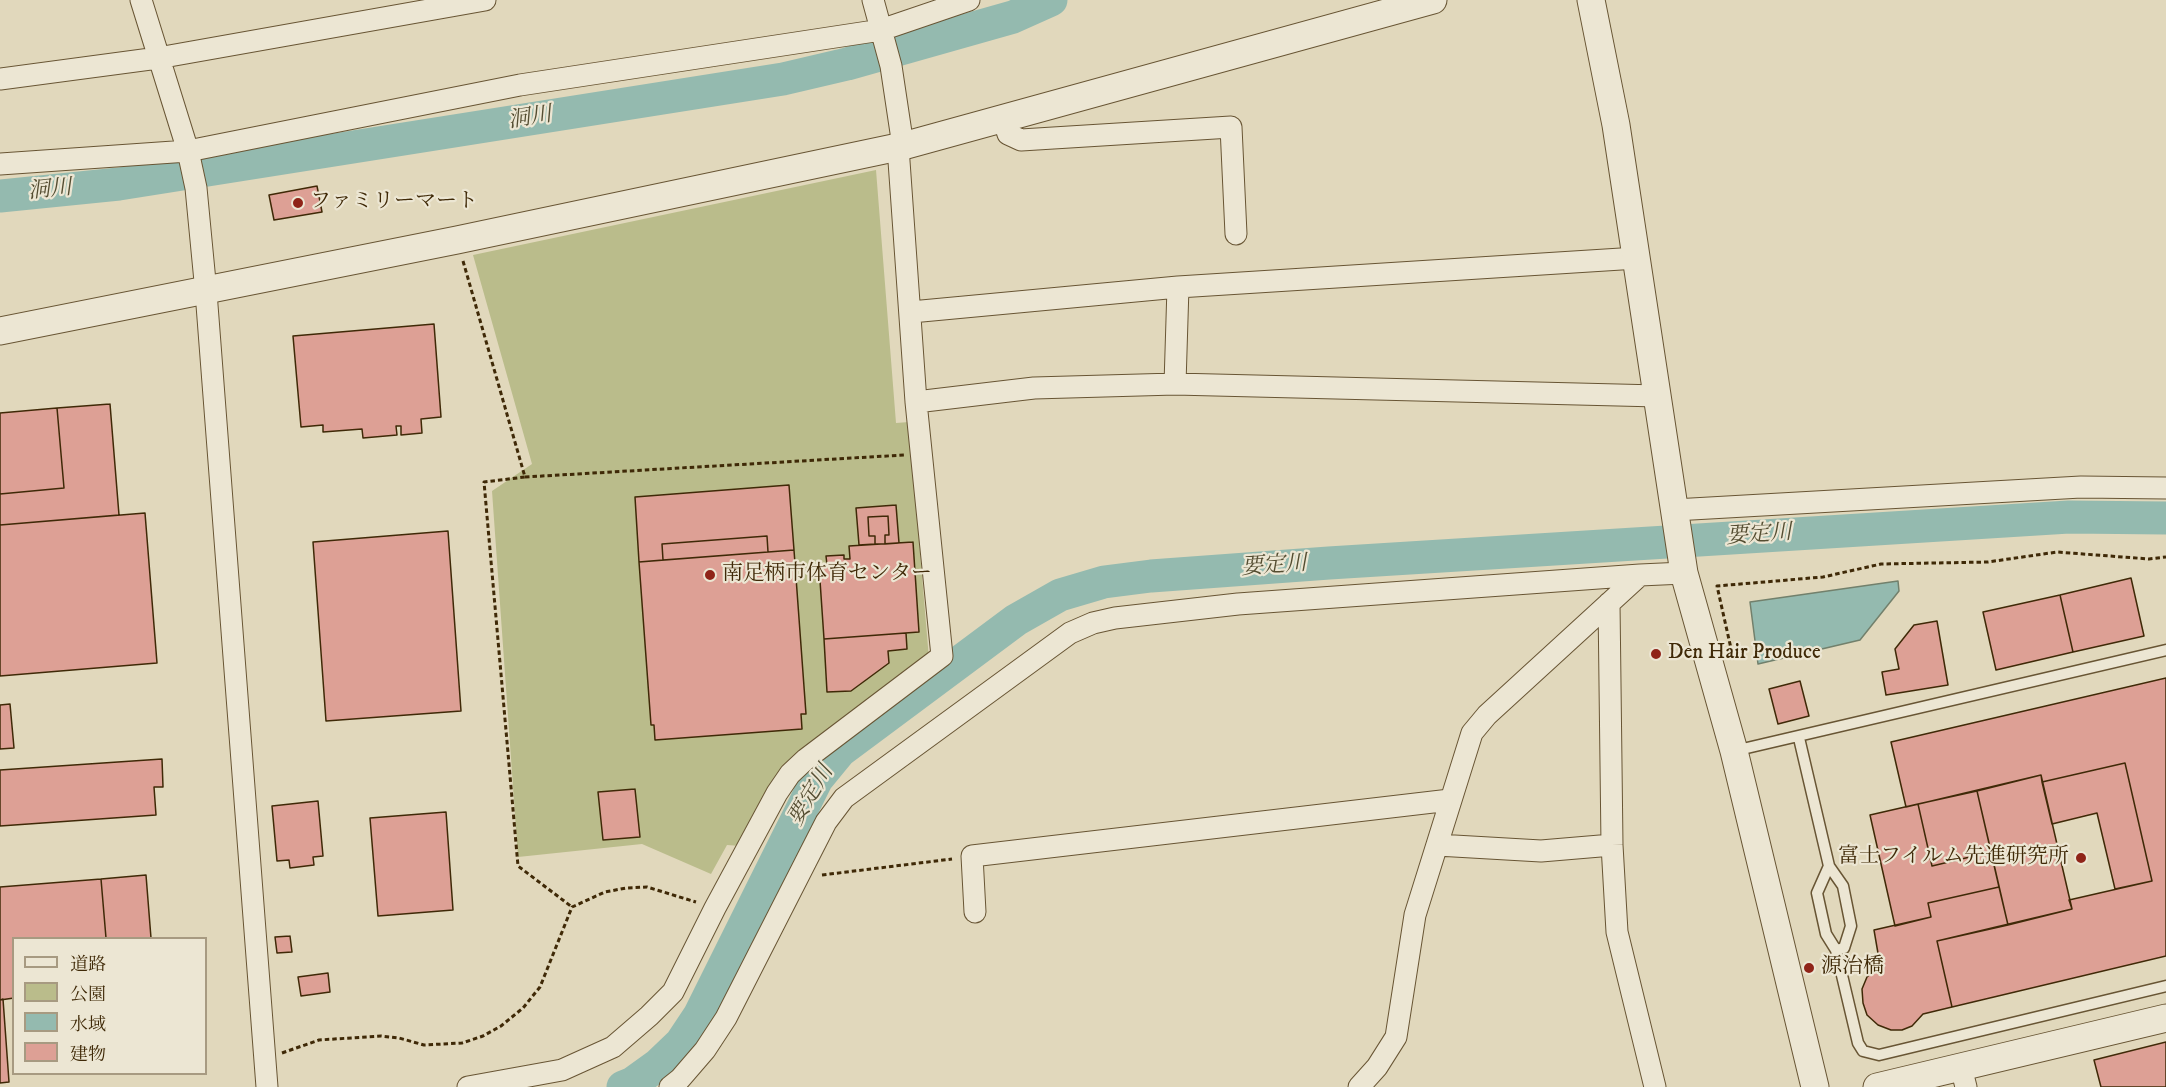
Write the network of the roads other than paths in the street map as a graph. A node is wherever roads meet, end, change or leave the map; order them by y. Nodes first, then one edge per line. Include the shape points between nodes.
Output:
1 (141, 0) edge
2 (485, 0) edge
3 (873, 0) edge
4 (969, 0) edge
5 (1433, 0) edge
6 (1591, 0) edge
7 (882, 34) junction
8 (159, 58) junction
9 (0, 79) edge
10 (1003, 120) junction
11 (900, 146) junction
12 (189, 154) junction
13 (0, 164) edge
14 (1236, 234) dead end
15 (1636, 258) junction
16 (1178, 287) junction
17 (206, 292) junction
18 (910, 312) junction
19 (0, 331) edge
20 (1175, 384) junction
21 (1658, 396) junction
22 (916, 402) junction
23 (2166, 488) edge
24 (1674, 510) junction
25 (1684, 573) junction
26 (1640, 575) junction
27 (1609, 603) junction
28 (2166, 650) edge
29 (1799, 738) junction
30 (1734, 751) junction
31 (1449, 800) junction
32 (1437, 845) junction
33 (1612, 845) junction
34 (1829, 866) junction
35 (975, 912) dead end
36 (1836, 950) junction
37 (2166, 986) edge
38 (2166, 1018) edge
39 (1963, 1077) edge
40 (267, 1081) edge
41 (468, 1087) edge
42 (670, 1087) edge
43 (1359, 1087) edge
44 (1655, 1087) edge
45 (1815, 1087) edge
46 (1877, 1087) edge

1 - 8 street
2 - 8 street
3 - 7 street
4 - 7 street
5 - 10 street
6 - 15 street via 1616,125
7 - 11 street via 891,66
7 - 12 street via 520,85
8 - 9 street
8 - 12 street
10 - 11 street
10 - 14 street via 1008,134 1021,140 1231,128
11 - 17 street
11 - 18 street
12 - 13 street
12 - 17 street
15 - 16 street
15 - 21 street
16 - 18 street
16 - 20 street
17 - 19 street
17 - 40 street
18 - 22 street
20 - 21 street
20 - 22 street via 1034,388
21 - 24 street
22 - 41 street via 942,656 790,774 673,992 649,1016 613,1047 562,1070
23 - 24 street via 2081,487
24 - 25 street
25 - 26 street
25 - 30 street
26 - 27 street
26 - 42 street via 1238,604 1115,618 1070,633 844,798 826,822 726,1018 705,1050
27 - 31 street via 1472,733
27 - 33 street
28 - 29 lane
29 - 30 lane
29 - 34 lane
30 - 45 street
31 - 32 street
31 - 35 street via 972,856
32 - 33 street via 1541,851
32 - 43 street via 1415,915 1396,1037
33 - 44 street via 1617,932
34 - 36 lane via 1817,893 1826,934
34 - 36 lane via 1843,886 1851,926 1844,948
36 - 37 lane via 1858,1043 1870,1054
38 - 39 street
39 - 46 street

